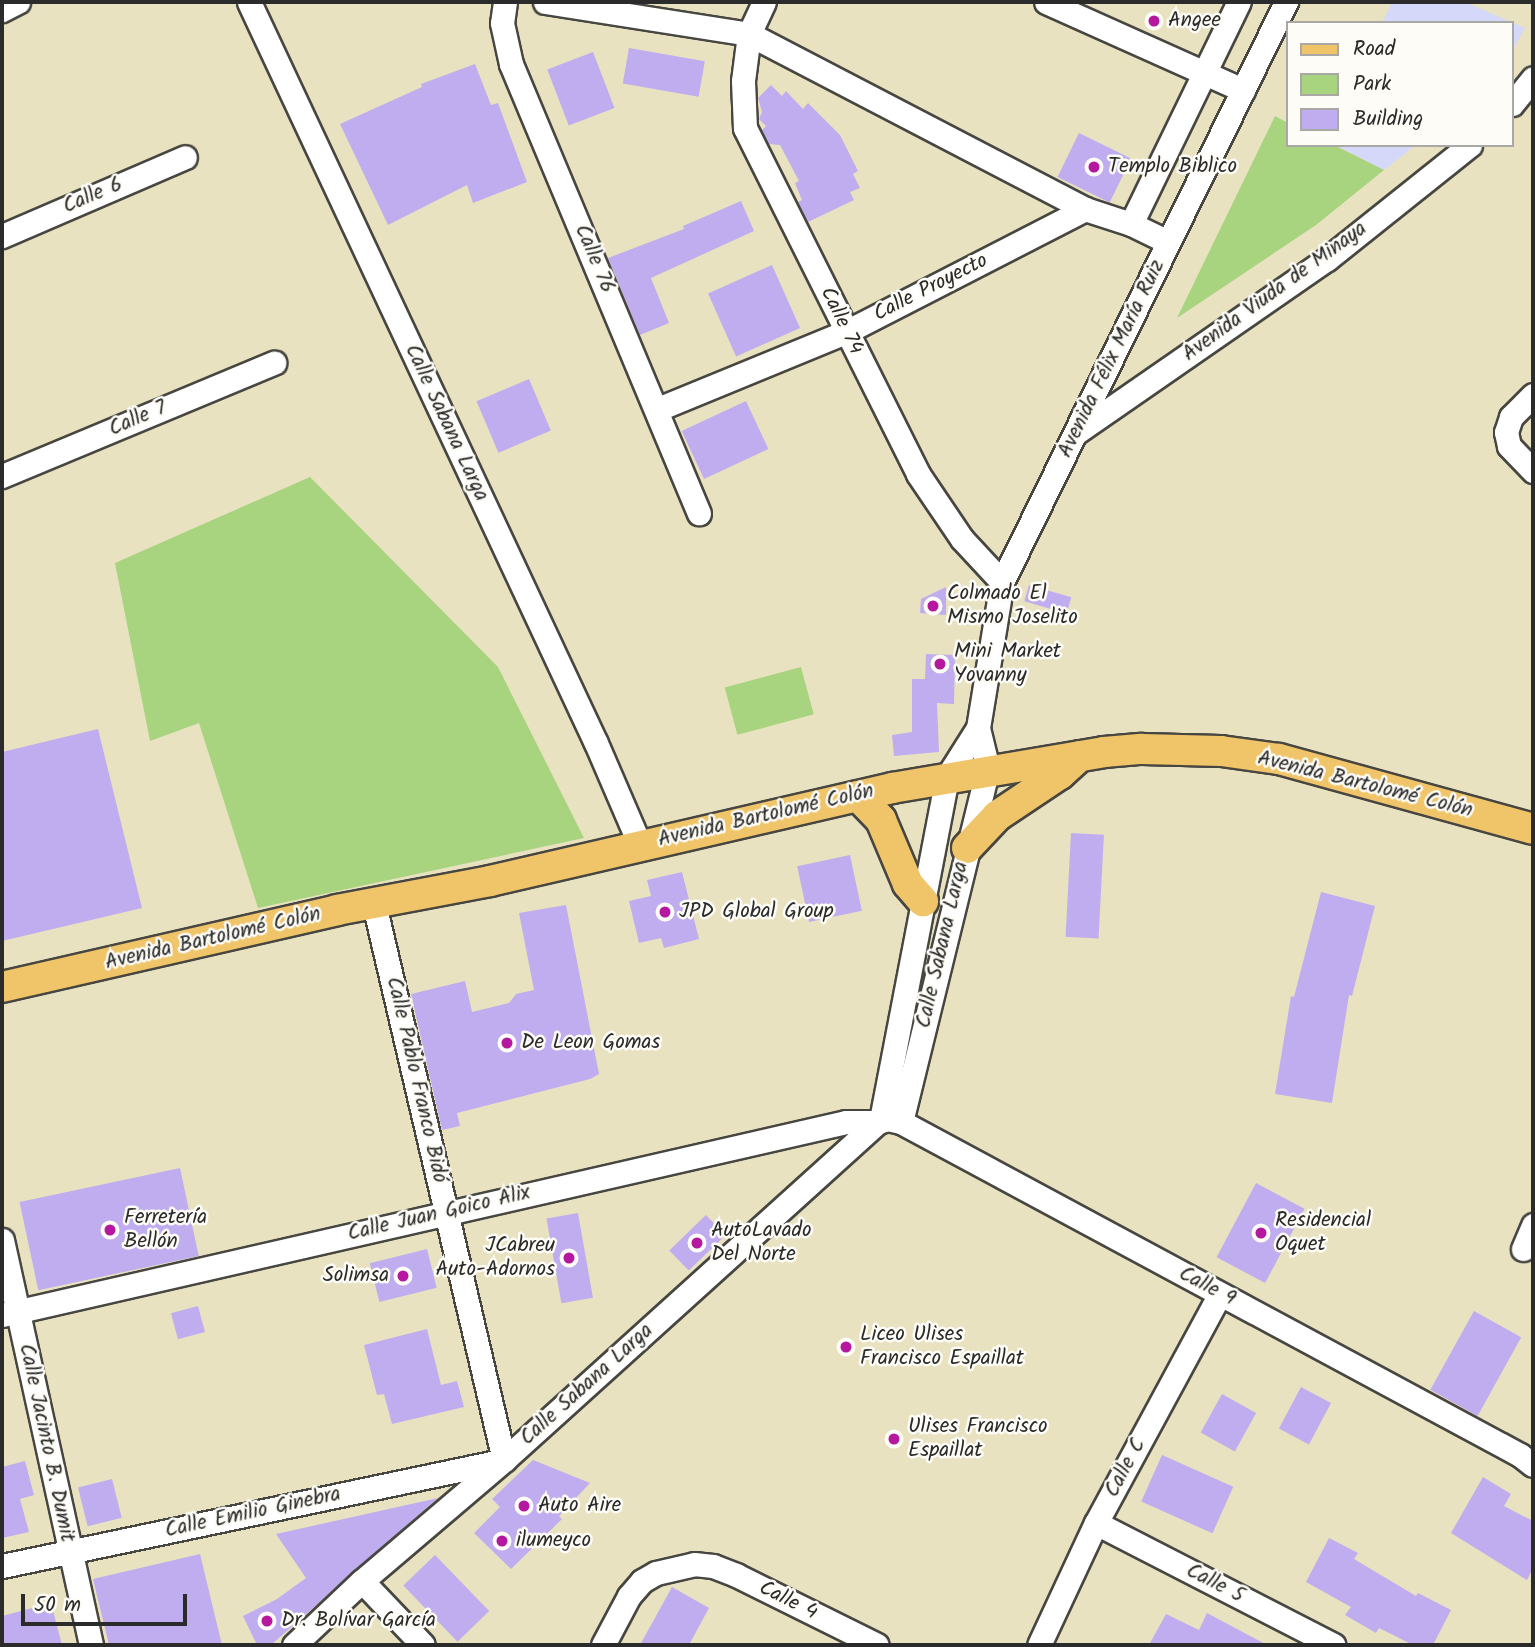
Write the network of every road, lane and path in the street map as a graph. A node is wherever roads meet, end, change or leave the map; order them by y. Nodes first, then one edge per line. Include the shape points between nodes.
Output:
1 (18, 2) edge
2 (249, 2) edge
3 (505, 2) edge
4 (545, 2) edge
5 (764, 2) edge
6 (1046, 2) edge
7 (1239, 2) edge
8 (1286, 2) edge
9 (2, 10) edge
10 (749, 34) junction
11 (1203, 74) junction
12 (1533, 78) edge
13 (1243, 90) junction
14 (1514, 102) edge
15 (1468, 147) edge
16 (185, 157) dead end
17 (1085, 209) junction
18 (1131, 225) junction
19 (2, 236) edge
20 (1168, 242) junction
21 (846, 332) junction
22 (274, 363) dead end
23 (1533, 395) edge
24 (657, 409) junction
25 (1075, 433) junction
26 (1533, 471) edge
27 (2, 476) edge
28 (699, 513) dead end
29 (1002, 582) junction
30 (978, 728) junction
31 (1080, 755) junction
32 (988, 769) junction
33 (947, 777) junction
34 (858, 796) junction
35 (1533, 829) edge
36 (640, 845) junction
37 (967, 848) junction
38 (923, 901) junction
39 (374, 904) junction
40 (2, 987) edge
41 (887, 1122) junction
42 (448, 1211) junction
43 (1533, 1225) edge
44 (2, 1240) edge
45 (1523, 1249) dead end
46 (1220, 1294) junction
47 (10, 1313) edge
48 (1529, 1455) edge
49 (504, 1461) junction
50 (1096, 1523) junction
51 (70, 1551) junction
52 (2, 1566) edge
53 (362, 1581) junction
54 (91, 1645) edge
55 (294, 1645) edge
56 (423, 1645) edge
57 (603, 1645) edge
58 (877, 1645) edge
59 (1039, 1645) edge
60 (1333, 1645) edge

1 - 9 street
2 - 36 street, Calle Sabana Larga
3 - 24 street, Calle 76 via 502,23 510,64
4 - 10 street
5 - 10 street
6 - 11 street
7 - 11 street
8 - 13 street, Avenida Félix María Ruiz
10 - 17 street
10 - 21 street, Calle 74 via 743,81 745,128
11 - 13 street
11 - 18 street
12 - 14 street
13 - 20 street, Avenida Félix María Ruiz
15 - 25 street, Avenida Viuda de Minaya via 1327,259
16 - 19 street, Calle 6
17 - 18 street
17 - 21 street, Calle Proyecto
18 - 20 street
20 - 25 street, Avenida Félix María Ruiz
21 - 24 street, Calle Proyecto
21 - 29 street, Calle 74 via 918,474 962,539
22 - 27 street, Calle 7
23 - 26 street via 1511,417 1506,432 1509,446
24 - 28 street, Calle 76
25 - 29 street, Avenida Félix María Ruiz
29 - 30 street, Avenida Félix María Ruiz
30 - 32 street, Avenida Félix María Ruiz
30 - 33 street, Avenida Félix María Ruiz
31 - 32 main road, Avenida Bartolomé Colón
31 - 35 main road, Avenida Bartolomé Colón via 1142,749 1250,755
31 - 37 main road via 997,816
32 - 33 main road, Avenida Bartolomé Colón
32 - 37 street, Calle Sabana Larga
33 - 34 main road, Avenida Bartolomé Colón
33 - 38 street, Calle Sabana Larga
34 - 36 main road, Avenida Bartolomé Colón
34 - 38 main road via 881,820 908,884
36 - 39 main road, Avenida Bartolomé Colón
37 - 41 street, Calle Sabana Larga
38 - 41 street, Calle Sabana Larga
39 - 40 main road, Avenida Bartolomé Colón
39 - 42 street, Calle Pablo Franco Bidó
41 - 42 street, Calle Juan Goico Alix via 846,1122
41 - 46 street, Calle 9
41 - 49 street, Calle Sabana Larga
42 - 47 street, Calle Juan Goico Alix
42 - 49 street, Calle Pablo Franco Bidó
43 - 45 street
44 - 47 street, Calle Jacinto B. Dumit
46 - 48 street, Calle 9
46 - 50 street, Calle C
47 - 51 street, Calle Jacinto B. Dumit
49 - 51 street, Calle Emilio Ginebra
49 - 53 street, Calle Sabana Larga
50 - 59 street, Calle C
50 - 60 street, Calle 5
51 - 52 street, Calle Emilio Ginebra
51 - 54 street, Calle Jacinto B. Dumit
53 - 55 street, Calle Sabana Larga
53 - 56 street
57 - 58 street, Calle 4 via 642,1581 694,1564 736,1575

